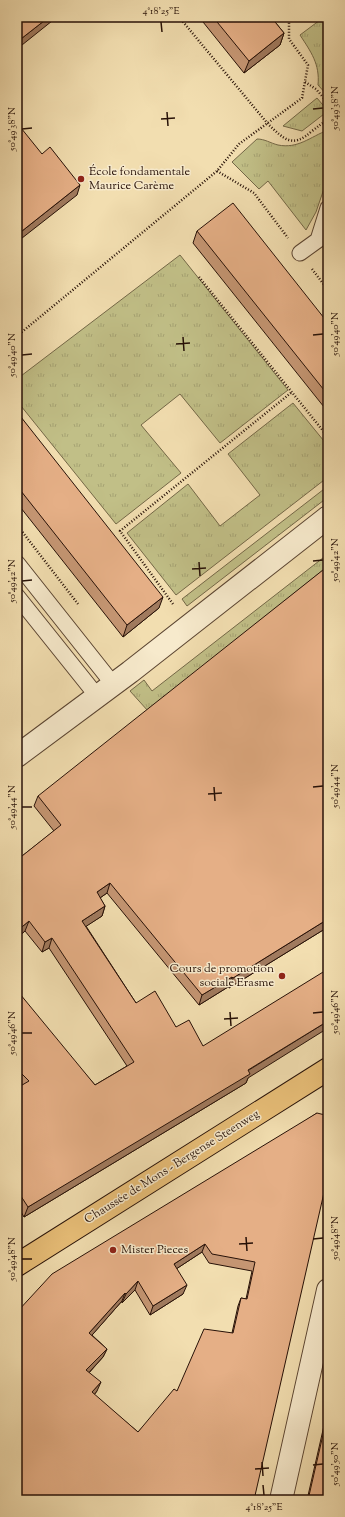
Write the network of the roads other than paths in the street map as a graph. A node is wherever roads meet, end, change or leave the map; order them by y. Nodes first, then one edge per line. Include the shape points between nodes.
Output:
1 (328, 208) edge
2 (300, 253) road end
3 (328, 517) edge
4 (17, 563) edge
5 (17, 596) edge
6 (105, 690) junction
7 (17, 756) edge
8 (328, 1068) edge
9 (17, 1265) edge
10 (328, 1290) edge
11 (281, 1500) edge

1 - 2 lane via 318,240
3 - 6 street
4 - 6 lane
5 - 6 lane
6 - 7 street
8 - 9 main road, Chaussée de Mons - Bergense Steenweg
10 - 11 street

